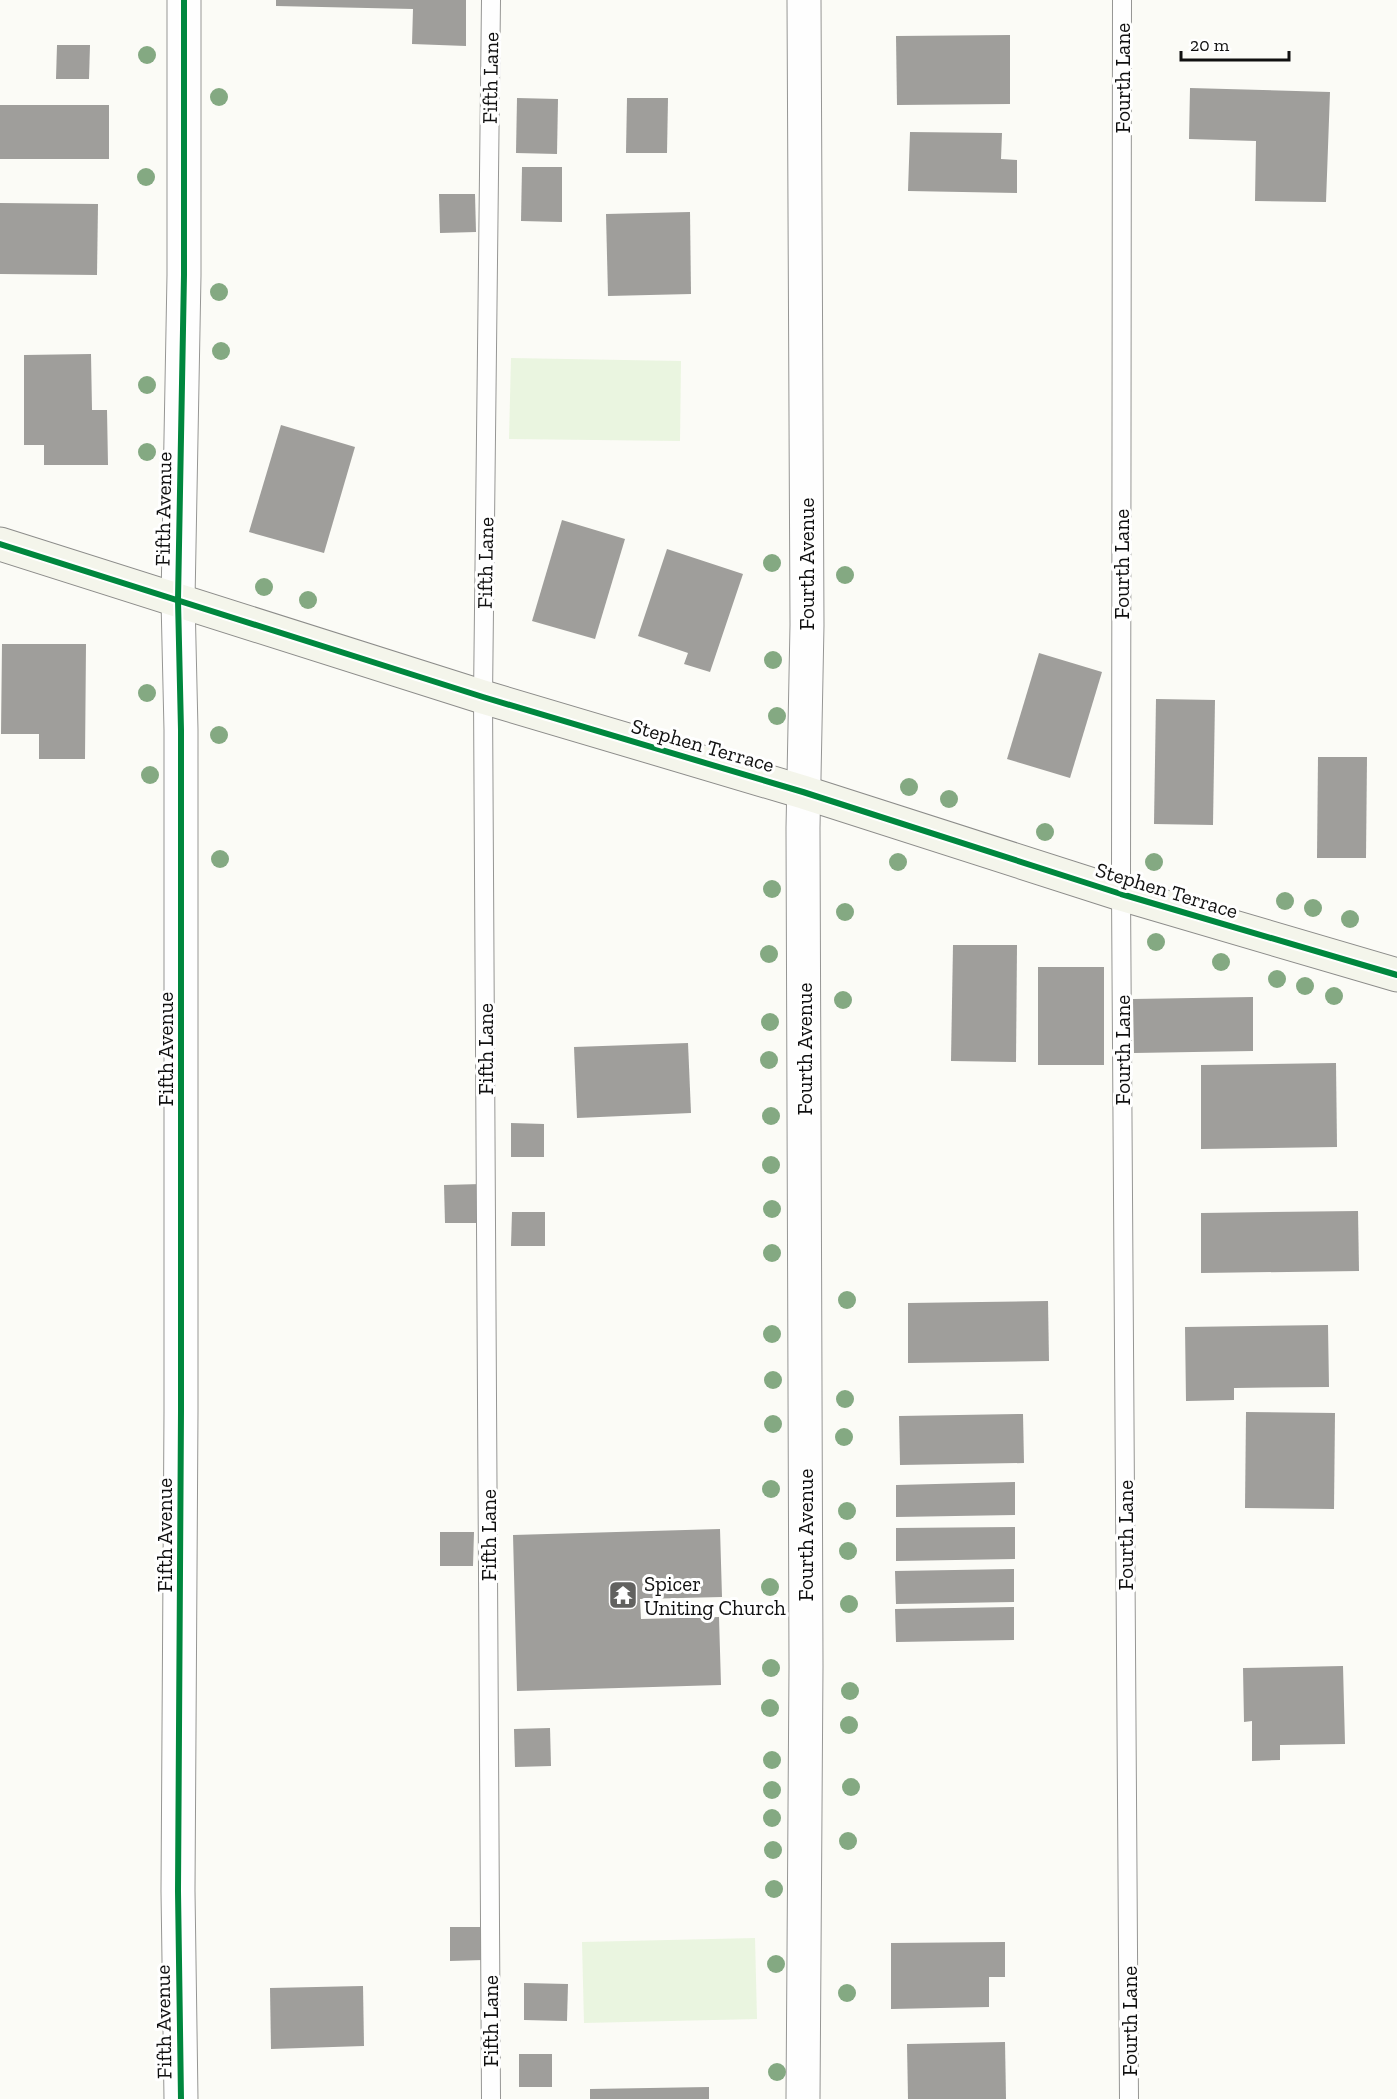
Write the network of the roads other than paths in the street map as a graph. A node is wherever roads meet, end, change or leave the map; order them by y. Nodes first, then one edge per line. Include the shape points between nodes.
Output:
1 (184, 0) edge
2 (491, 0) edge
3 (804, 0) edge
4 (1122, 0) edge
5 (0, 544) edge
6 (178, 600) junction
7 (483, 697) junction
8 (803, 792) junction
9 (1121, 894) junction
10 (1397, 975) edge
11 (181, 2099) edge
12 (491, 2099) edge
13 (803, 2099) edge
14 (1129, 2099) edge

1 - 6 street, Fifth Avenue
2 - 7 lane, Fifth Lane
3 - 8 street, Fourth Avenue via 807,625
4 - 9 lane, Fourth Lane
5 - 6 main road, Stephen Terrace
6 - 7 main road, Stephen Terrace
6 - 11 street, Fifth Avenue
7 - 8 main road, Stephen Terrace
7 - 12 lane, Fifth Lane
8 - 9 main road, Stephen Terrace
8 - 13 street, Fourth Avenue
9 - 10 main road, Stephen Terrace
9 - 14 lane, Fourth Lane

